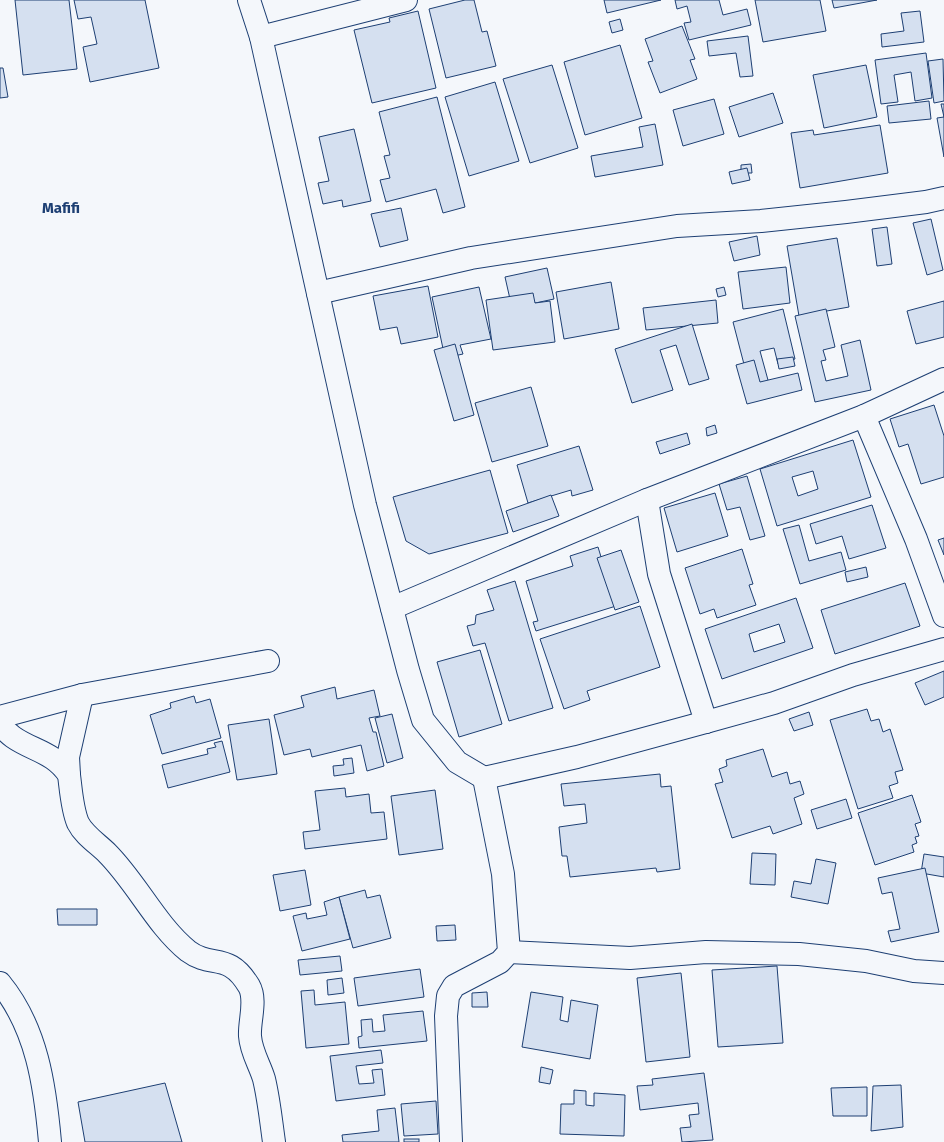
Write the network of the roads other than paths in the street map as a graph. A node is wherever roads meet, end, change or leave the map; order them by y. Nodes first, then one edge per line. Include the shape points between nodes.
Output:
1 (249, 0) edge
2 (406, 0) edge
3 (261, 37) junction
4 (944, 198) edge
5 (318, 293) junction
6 (944, 379) edge
7 (864, 416) junction
8 (647, 500) junction
9 (392, 608) junction
10 (944, 616) edge
11 (944, 649) edge
12 (268, 661) dead end
13 (82, 695) junction
14 (0, 717) edge
15 (706, 722) junction
16 (0, 724) edge
17 (69, 775) junction
18 (484, 778) junction
19 (509, 952) junction
20 (944, 973) edge
21 (0, 983) edge
22 (50, 1142) edge
23 (274, 1142) edge
24 (451, 1142) edge

1 - 3 street
2 - 3 street
3 - 5 street
4 - 5 street via 761,221 677,226 470,258
5 - 9 street via 365,505
6 - 7 street
7 - 8 street
7 - 10 street via 916,539
8 - 9 street
8 - 15 street via 659,574
9 - 18 street via 423,720 457,762
11 - 15 street
12 - 13 street
13 - 14 street
13 - 17 street via 68,756
15 - 18 street via 577,757
16 - 17 street via 14,738 37,748 61,764
17 - 23 street via 76,818 82,828 118,864 169,932 181,945 198,957 224,962 233,967 250,988 250,1037 254,1056 264,1077
18 - 19 street via 503,874
19 - 20 street via 630,958 706,952 799,954
19 - 24 street via 500,962 454,986 448,996 446,1016
21 - 22 street via 12,998 31,1035 46,1096

